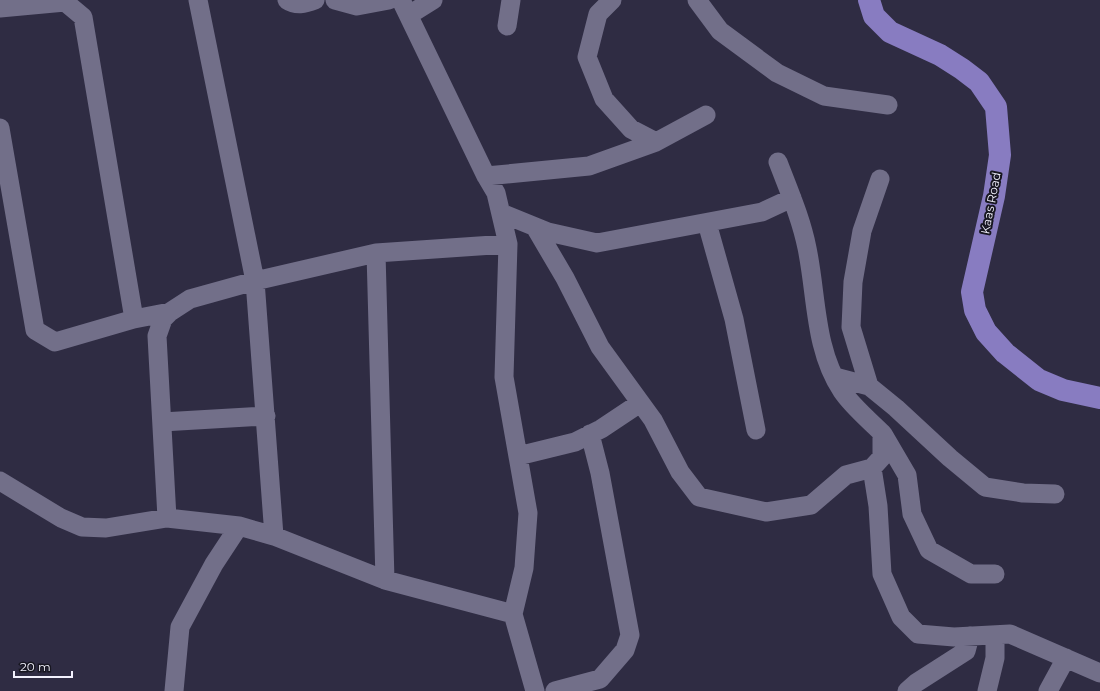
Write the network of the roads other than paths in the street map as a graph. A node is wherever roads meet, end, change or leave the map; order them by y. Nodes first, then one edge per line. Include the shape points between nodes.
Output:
1 (198, 0) edge
2 (287, 0) edge
3 (315, 0) edge
4 (335, 0) edge
5 (389, 0) edge
6 (433, 0) edge
7 (511, 0) edge
8 (612, 0) edge
9 (697, 0) edge
10 (869, 0) edge
11 (0, 8) edge
12 (405, 8) edge
13 (507, 26) dead end
14 (888, 105) dead end
15 (706, 115) dead end
16 (0, 128) edge
17 (656, 142) junction
18 (778, 162) dead end
19 (486, 176) junction
20 (880, 179) dead end
21 (792, 198) junction
22 (501, 212) junction
23 (707, 223) junction
24 (535, 227) junction
25 (508, 244) junction
26 (376, 253) junction
27 (256, 281) junction
28 (170, 312) junction
29 (134, 318) junction
30 (835, 377) junction
31 (869, 386) junction
32 (1100, 398) edge
33 (640, 403) junction
34 (266, 416) junction
35 (162, 422) junction
36 (756, 430) dead end
37 (882, 433) junction
38 (590, 434) junction
39 (518, 456) junction
40 (872, 468) junction
41 (0, 481) edge
42 (1055, 494) dead end
43 (167, 518) junction
44 (239, 526) junction
45 (274, 536) junction
46 (995, 574) dead end
47 (385, 580) junction
48 (513, 614) junction
49 (995, 635) junction
50 (970, 636) junction
51 (1066, 658) junction
52 (1100, 673) edge
53 (174, 691) edge
54 (535, 691) edge
55 (555, 691) edge
56 (907, 691) edge
57 (987, 691) edge
58 (1048, 691) edge

1 - 27 street
2 - 3 street via 293,4
4 - 5 street via 357,6
6 - 12 street
7 - 13 street
8 - 17 street via 598,14 587,57 604,99 631,129
9 - 14 street via 720,31 777,74 824,96
10 - 32 main road, Kaas Road via 874,16 890,32 940,55 962,69 979,82 996,107 1000,154 994,196 972,292 975,310 986,332 1005,353 1039,380 1063,390
11 - 29 street via 65,2 83,17
12 - 19 street
15 - 17 street
16 - 29 street via 35,330 55,342
17 - 19 street via 589,166
18 - 21 street
19 - 22 street via 496,193
20 - 31 street via 862,231 854,282 851,327
21 - 23 street via 762,212
21 - 30 street via 808,250 815,310 825,355
22 - 24 street
22 - 25 street
23 - 24 street via 597,243
23 - 36 street via 734,319
24 - 33 street via 565,278 600,347
25 - 26 street
25 - 39 street via 504,377
26 - 27 street
26 - 47 street
27 - 28 street via 190,300
27 - 34 street
28 - 29 street
28 - 35 street via 163,319 158,336
30 - 31 street
30 - 37 street via 842,392
31 - 42 street via 985,487 1023,493
33 - 38 street
33 - 40 street via 653,420 680,472 699,497 766,512 811,505 846,475
34 - 35 street
34 - 45 street
35 - 43 street
37 - 40 street via 882,457
37 - 46 street via 907,475 912,514 929,550 972,574
38 - 39 street via 576,442
38 - 55 street via 600,473 630,635 626,650 600,679
39 - 48 street via 528,513 524,568
40 - 50 street via 878,506 882,574 901,617 918,634
41 - 43 street via 61,518 82,527 106,528
43 - 44 street
44 - 45 street
44 - 53 street via 214,564 180,627
45 - 47 street
47 - 48 street
48 - 54 street
49 - 50 street
49 - 51 street via 1010,634
49 - 57 street via 995,658
50 - 56 street via 966,651
51 - 52 street
51 - 58 street

